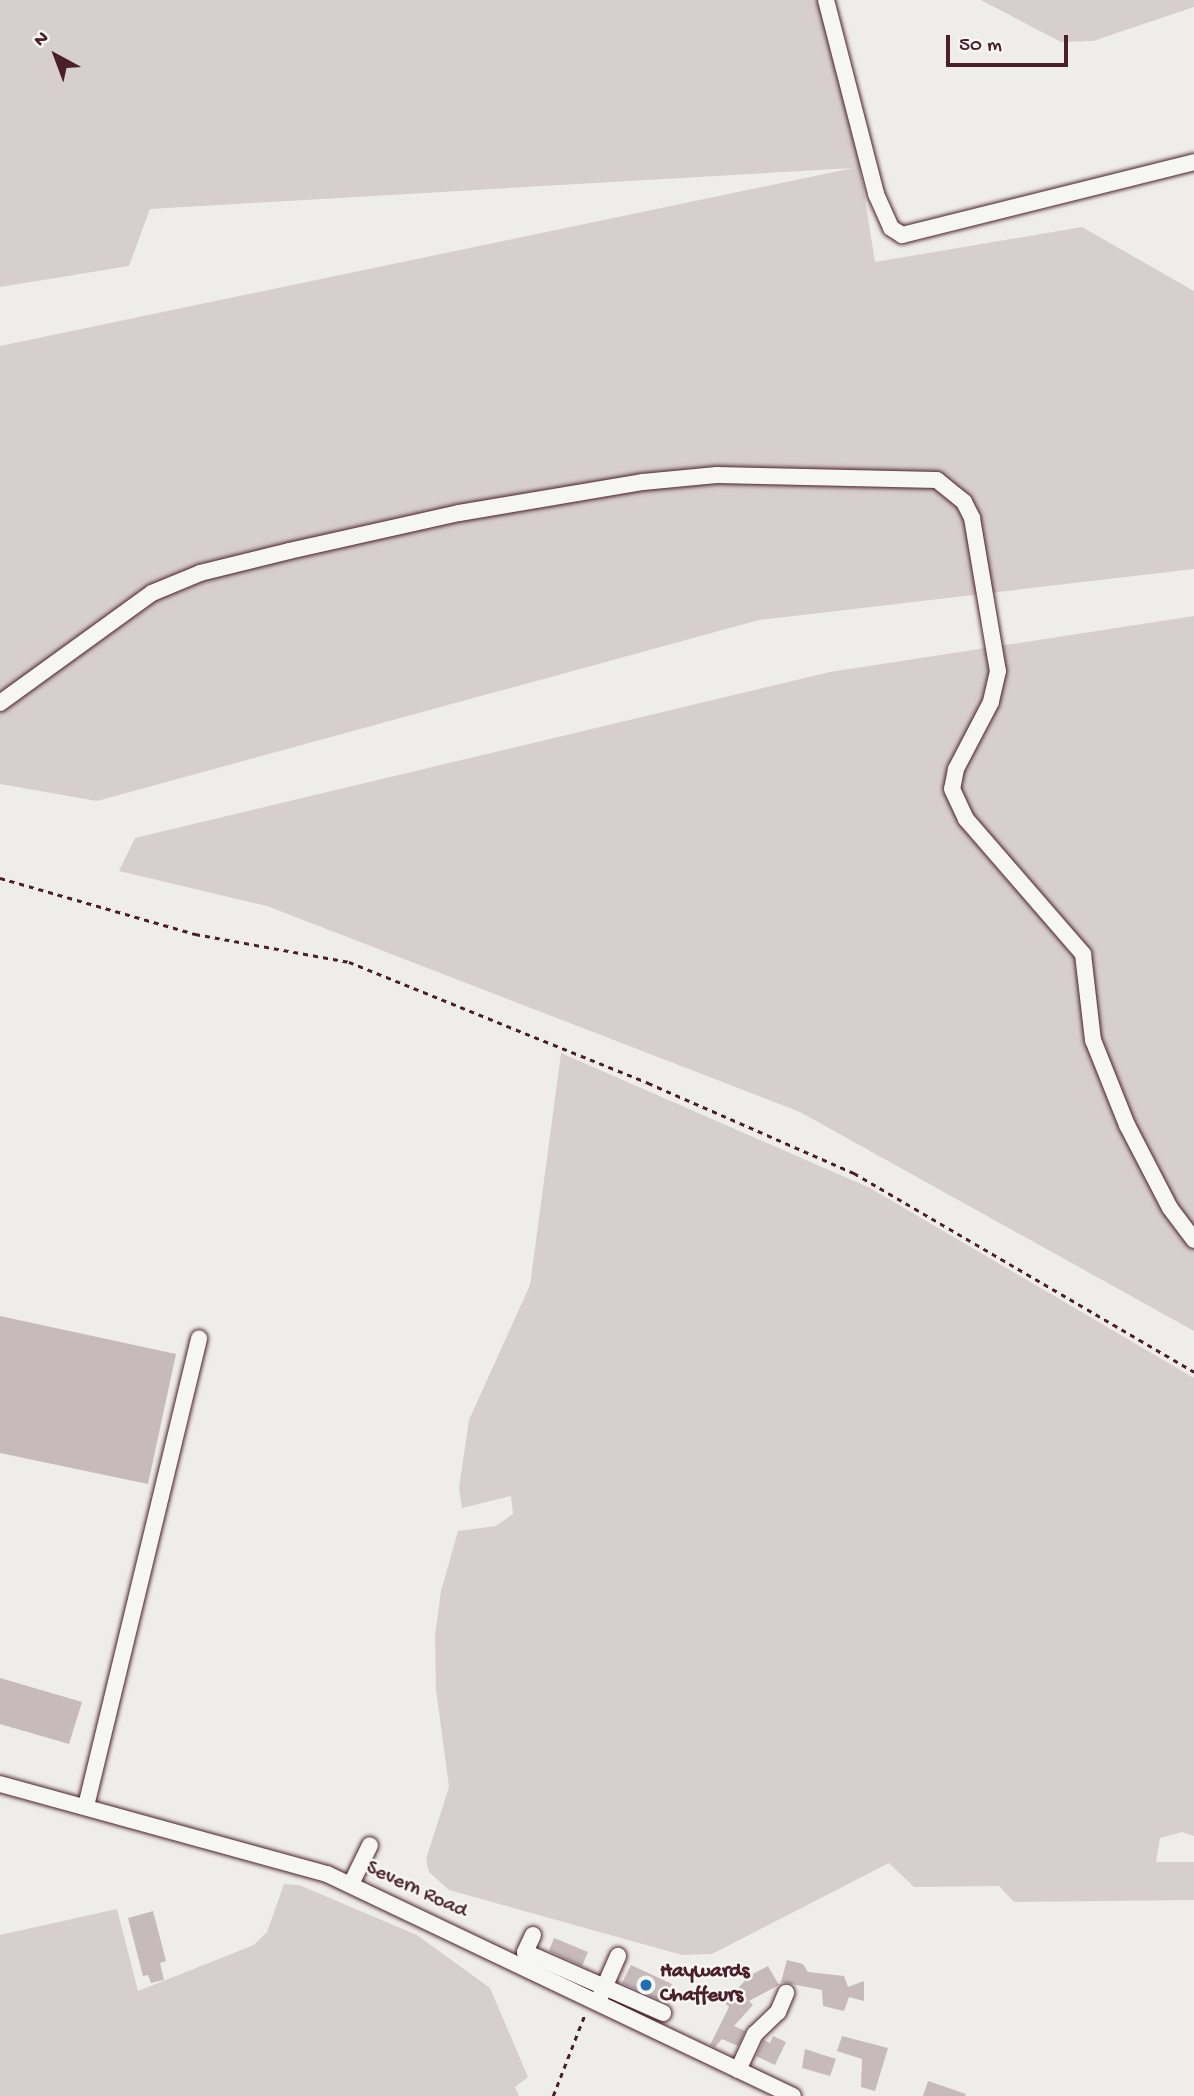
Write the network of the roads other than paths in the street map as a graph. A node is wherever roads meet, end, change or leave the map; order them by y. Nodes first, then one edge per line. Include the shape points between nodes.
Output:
1 (826, 0) edge
2 (1194, 162) edge
3 (0, 702) edge
4 (1194, 1240) edge
5 (199, 1338) dead end
6 (0, 1784) edge
7 (86, 1806) junction
8 (370, 1845) dead end
9 (351, 1884) junction
10 (533, 1935) dead end
11 (618, 1956) dead end
12 (590, 1961) dead end
13 (583, 1977) junction
14 (605, 1987) junction
15 (786, 1993) dead end
16 (594, 2001) junction
17 (663, 2013) dead end
18 (738, 2070) junction
19 (793, 2096) edge

1 - 2 street via 877,194 891,228 902,235
3 - 4 street via 152,593 200,573 276,554 459,513 643,482 717,475 937,480 964,502 972,518 998,670 992,702 956,769 952,789 966,819 1083,954 1093,1040 1133,1137 1170,1208
5 - 7 street
6 - 7 street, Severn Road
7 - 9 street, Severn Road via 275,1856
8 - 9 street
9 - 16 street, Severn Road
10 - 13 street via 525,1952
11 - 14 street
12 - 13 street
13 - 14 street
14 - 16 street
14 - 17 street
15 - 18 street via 778,2012 755,2034
16 - 18 street, Severn Road
18 - 19 street, Severn Road

